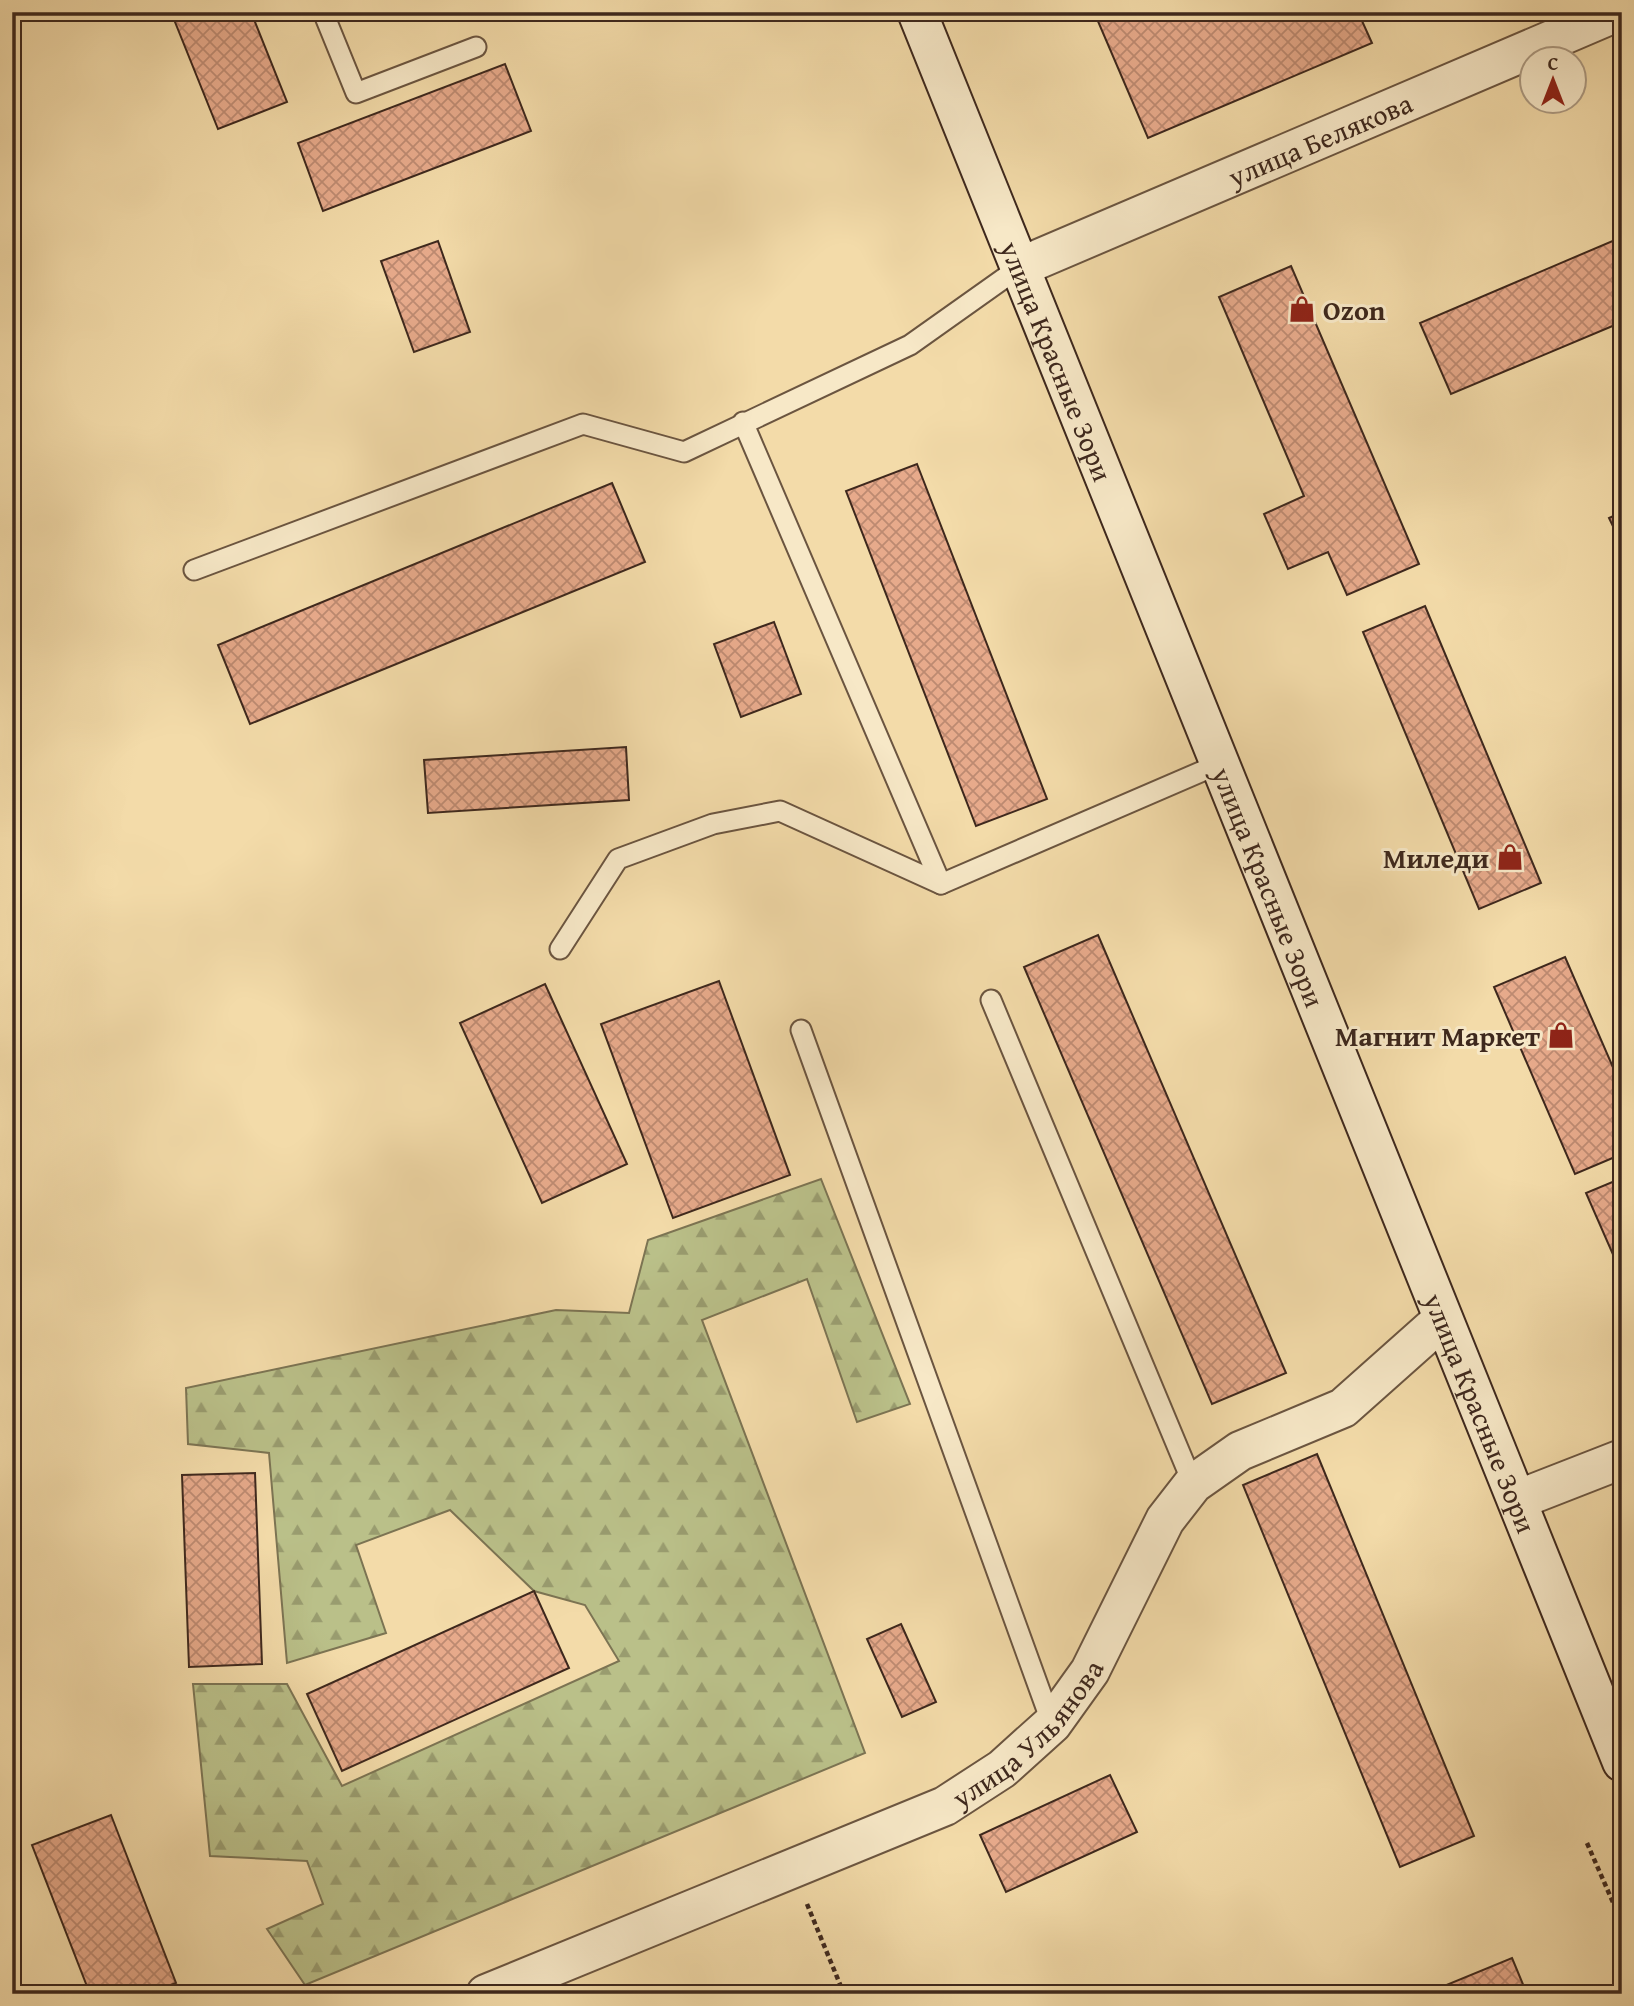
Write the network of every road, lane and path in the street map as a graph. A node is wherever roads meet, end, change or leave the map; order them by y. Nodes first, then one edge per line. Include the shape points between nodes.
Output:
1 (323, 12) edge
2 (917, 12) edge
3 (1617, 12) edge
4 (477, 47) dead end
5 (1020, 267) junction
6 (743, 422) junction
7 (194, 570) dead end
8 (1219, 764) junction
9 (941, 884) junction
10 (560, 949) dead end
11 (991, 1000) dead end
12 (801, 1030) dead end
13 (1443, 1319) junction
14 (1622, 1459) edge
15 (1193, 1484) junction
16 (1517, 1500) junction
17 (1052, 1724) junction
18 (1622, 1762) edge
19 (1587, 1843) dead end
20 (793, 1868) junction
21 (1622, 1923) edge
22 (486, 1994) edge
23 (844, 1994) edge

1 - 4 lane via 356,93
2 - 5 street, улица Красные Зори
3 - 5 street, улица Белякова
5 - 6 lane via 910,345
5 - 8 street, улица Красные Зори
6 - 7 lane via 684,452 583,424
6 - 9 lane
8 - 9 lane
8 - 13 street, улица Красные Зори
9 - 10 lane via 780,811 713,824 618,859
11 - 15 lane
12 - 17 lane
13 - 15 street, улица Ульянова via 1343,1408 1240,1451
13 - 16 street, улица Красные Зори
14 - 16 street
15 - 17 street, улица Ульянова via 1165,1520 1090,1671
16 - 18 street, улица Красные Зори
17 - 20 street, улица Ульянова via 1002,1769 945,1806
19 - 21 path
20 - 22 street, улица Ульянова
20 - 23 path

